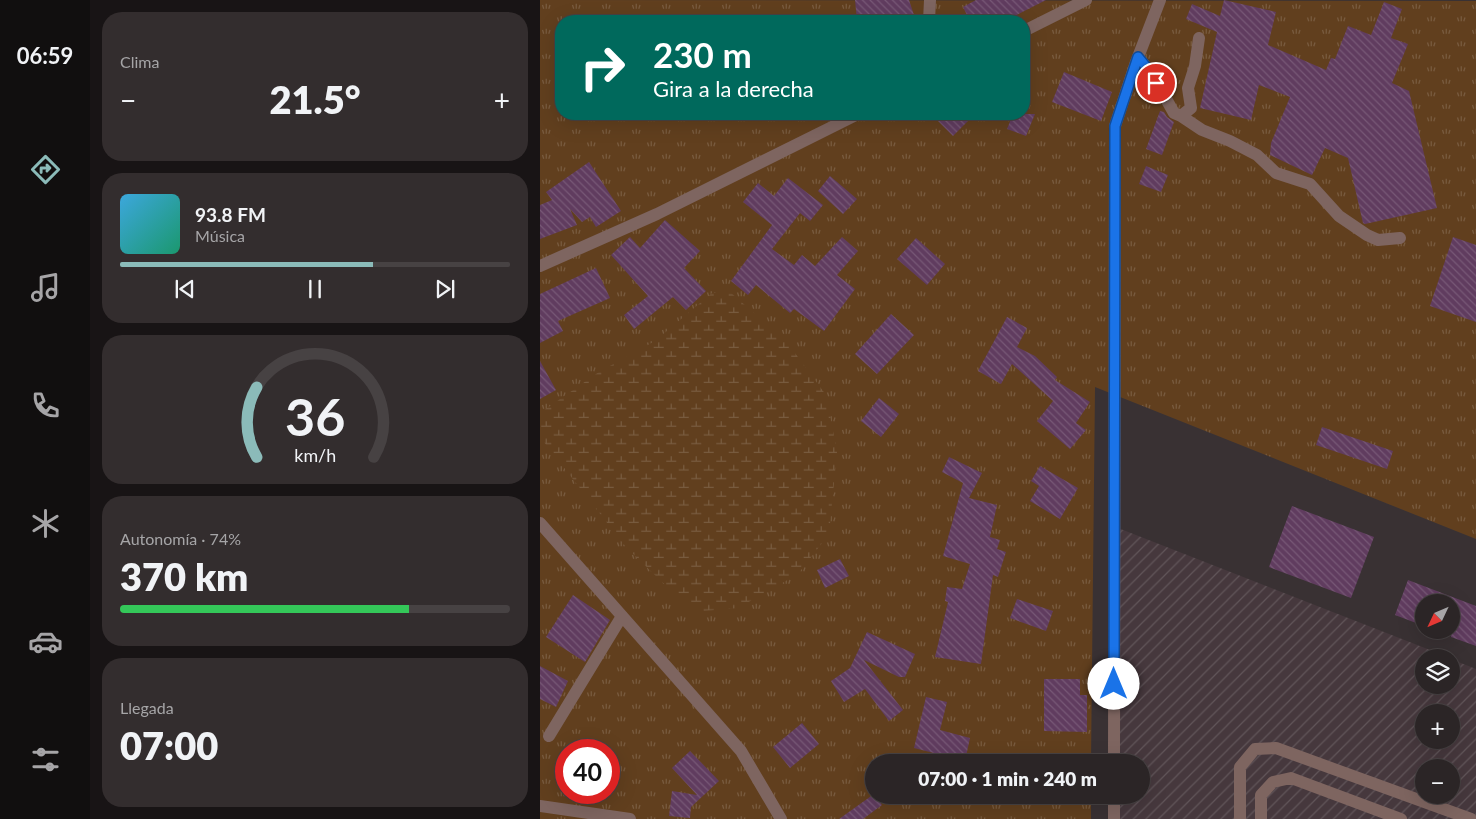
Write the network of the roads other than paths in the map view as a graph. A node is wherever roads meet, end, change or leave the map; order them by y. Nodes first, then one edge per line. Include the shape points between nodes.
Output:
1 (930, 0) edge
2 (1086, 0) edge
3 (1160, 0) edge
4 (929, 15) edge
5 (1030, 28) edge
6 (1199, 38) dead end
7 (1138, 57) junction
8 (1181, 116) junction
9 (846, 120) edge
10 (1400, 238) dead end
11 (540, 266) edge
12 (540, 523) edge
13 (622, 616) junction
14 (549, 736) dead end
15 (1114, 754) edge
16 (1114, 804) edge
17 (540, 806) edge
18 (630, 819) edge
19 (782, 819) edge
20 (1114, 819) edge
21 (1240, 819) edge
22 (1261, 819) edge
23 (1401, 819) edge
24 (1471, 819) edge

1 - 4 street
2 - 5 street
3 - 7 street
6 - 8 street via 1188,88 1191,108
7 - 8 street via 1152,74 1174,113
7 - 15 street via 1115,126
8 - 10 street via 1202,130 1257,155 1276,173 1310,184 1339,216 1367,235 1378,240
9 - 11 street via 657,214
12 - 13 street
13 - 14 street
13 - 19 street via 741,751
16 - 20 street
17 - 18 street
21 - 24 street via 1240,767 1255,749 1276,748
22 - 23 street via 1261,795 1273,782 1291,778

